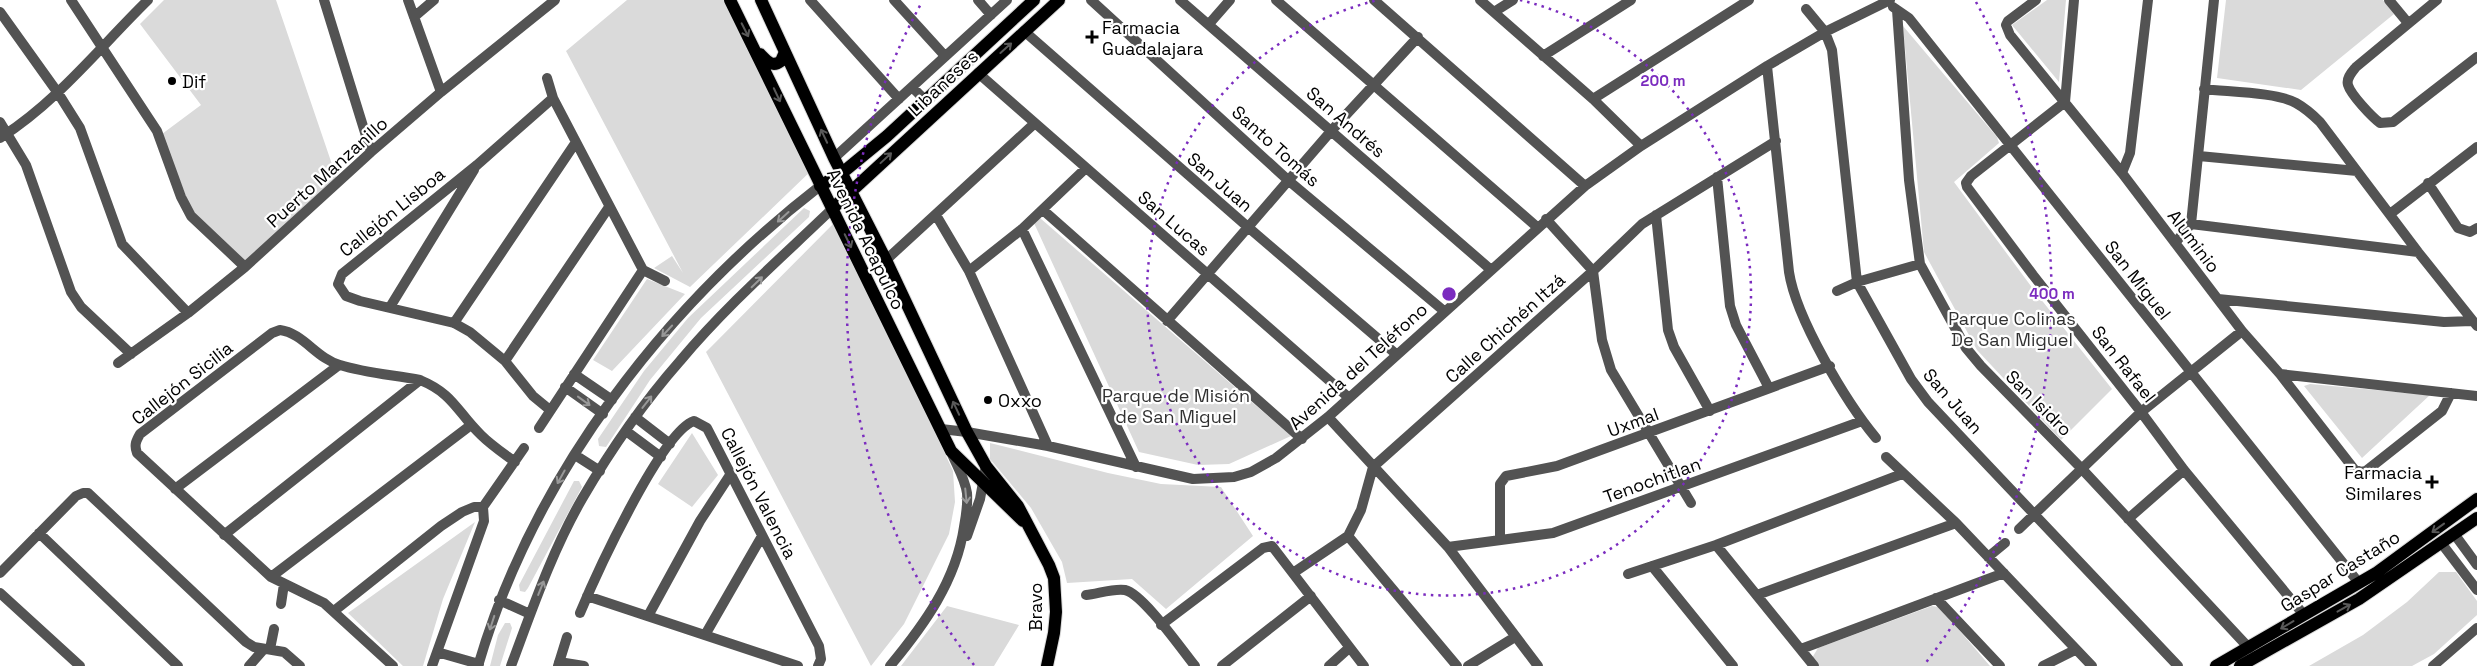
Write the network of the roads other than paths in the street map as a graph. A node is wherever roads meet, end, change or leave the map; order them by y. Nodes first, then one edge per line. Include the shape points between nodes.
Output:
1 (71, 0) edge
2 (147, 0) edge
3 (324, 0) edge
4 (408, 0) edge
5 (434, 0) edge
6 (555, 0) edge
7 (730, 0) edge
8 (760, 0) edge
9 (810, 0) edge
10 (894, 0) edge
11 (978, 0) edge
12 (1007, 0) edge
13 (1034, 0) edge
14 (1058, 0) edge
15 (1091, 0) edge
16 (1180, 0) edge
17 (1230, 0) edge
18 (1276, 0) edge
19 (1374, 0) edge
20 (1480, 0) edge
21 (1513, 0) edge
22 (1631, 0) edge
23 (1749, 0) edge
24 (2036, 0) edge
25 (2074, 0) edge
26 (2148, 0) edge
27 (2214, 0) edge
28 (2389, 0) edge
29 (2437, 0) edge
30 (1887, 1) edge
31 (1806, 8) dead end
32 (1897, 10) junction
33 (0, 12) edge
34 (1494, 12) junction
35 (991, 15) junction
36 (414, 17) junction
37 (2408, 23) junction
38 (1210, 24) junction
39 (1024, 31) junction
40 (1825, 32) junction
41 (1418, 37) junction
42 (102, 46) junction
43 (756, 51) junction
44 (785, 52) junction
45 (945, 56) junction
46 (1543, 56) junction
47 (2477, 57) edge
48 (1767, 66) junction
49 (978, 73) junction
50 (547, 78) dead end
51 (1373, 84) junction
52 (912, 87) junction
53 (2204, 89) junction
54 (441, 92) junction
55 (58, 93) junction
56 (553, 98) junction
57 (899, 99) junction
58 (1593, 99) junction
59 (925, 100) junction
60 (2065, 102) junction
61 (0, 122) edge
62 (1035, 123) junction
63 (1332, 130) junction
64 (4, 135) edge
65 (1776, 141) junction
66 (576, 142) junction
67 (2011, 145) junction
68 (1641, 146) junction
69 (2477, 147) edge
70 (371, 152) junction
71 (2199, 156) junction
72 (834, 158) junction
73 (477, 164) junction
74 (1086, 168) junction
75 (2358, 171) junction
76 (842, 173) junction
77 (2122, 174) junction
78 (1717, 177) junction
79 (1289, 181) junction
80 (2428, 183) junction
81 (820, 186) junction
82 (1585, 186) junction
83 (851, 191) junction
84 (609, 207) junction
85 (832, 209) junction
86 (1043, 210) junction
87 (2390, 214) junction
88 (936, 215) junction
89 (1656, 215) junction
90 (1546, 219) junction
91 (2191, 224) junction
92 (1537, 227) junction
93 (1022, 228) junction
94 (1249, 228) junction
95 (2477, 228) edge
96 (2175, 243) junction
97 (2418, 252) junction
98 (886, 260) junction
99 (1920, 264) junction
100 (245, 267) junction
101 (1490, 268) junction
102 (643, 270) junction
103 (969, 271) junction
104 (1593, 271) junction
105 (1209, 274) junction
106 (665, 281) dead end
107 (1857, 282) junction
108 (1837, 291) dead end
109 (2218, 299) junction
110 (390, 308) junction
111 (1444, 311) junction
112 (188, 313) junction
113 (1168, 321) junction
114 (454, 323) junction
115 (2475, 324) edge
116 (2242, 331) junction
117 (131, 354) junction
118 (1396, 354) junction
119 (505, 361) junction
120 (118, 363) dead end
121 (339, 365) junction
122 (1830, 366) junction
123 (2189, 372) junction
124 (574, 374) junction
125 (2280, 374) junction
126 (420, 380) junction
127 (565, 388) junction
128 (1769, 388) junction
129 (2451, 393) junction
130 (2477, 396) edge
131 (1348, 397) junction
132 (612, 400) junction
133 (550, 410) junction
134 (1710, 411) junction
135 (2142, 412) junction
136 (603, 414) junction
137 (635, 417) junction
138 (1328, 417) junction
139 (1862, 421) junction
140 (471, 425) junction
141 (539, 428) dead end
142 (941, 429) junction
143 (626, 431) junction
144 (967, 432) junction
145 (1650, 432) junction
146 (1876, 438) dead end
147 (1302, 439) junction
148 (670, 444) junction
149 (1048, 446) junction
150 (524, 448) dead end
151 (951, 451) junction
152 (575, 455) junction
153 (661, 457) junction
154 (1886, 457) dead end
155 (515, 462) junction
156 (986, 466) junction
157 (1136, 467) junction
158 (1373, 467) junction
159 (2081, 468) junction
160 (2184, 470) junction
161 (600, 471) junction
162 (730, 474) junction
163 (1902, 474) junction
164 (983, 485) junction
165 (1682, 487) junction
166 (175, 489) junction
167 (2477, 499) edge
168 (1691, 503) dead end
169 (483, 507) junction
170 (2035, 513) junction
171 (2477, 518) edge
172 (2128, 519) junction
173 (1956, 523) junction
174 (1027, 524) junction
175 (2019, 529) dead end
176 (39, 533) junction
177 (224, 535) junction
178 (2454, 535) junction
179 (762, 536) junction
180 (1348, 536) junction
181 (1500, 540) junction
182 (962, 543) junction
183 (2005, 543) dead end
184 (2442, 544) junction
185 (1716, 545) junction
186 (1448, 547) junction
187 (1988, 557) junction
188 (2477, 565) edge
189 (1652, 566) junction
190 (1293, 572) junction
191 (0, 573) edge
192 (2004, 573) junction
193 (1628, 574) dead end
194 (271, 577) junction
195 (2359, 583) junction
196 (284, 584) junction
197 (2477, 590) edge
198 (0, 593) edge
199 (1757, 595) junction
200 (587, 596) junction
201 (1086, 596) dead end
202 (1311, 596) junction
203 (1936, 598) junction
204 (499, 600) junction
205 (281, 604) dead end
206 (334, 611) junction
207 (580, 613) dead end
208 (530, 614) junction
209 (2304, 615) junction
210 (648, 616) junction
211 (1161, 625) junction
212 (2477, 628) edge
213 (274, 629) dead end
214 (705, 635) junction
215 (567, 637) dead end
216 (1515, 637) junction
217 (1349, 648) junction
218 (2248, 648) junction
219 (267, 649) junction
220 (1801, 650) junction
221 (2076, 650) junction
222 (436, 652) junction
223 (559, 664) edge
224 (175, 665) edge
225 (479, 665) edge
226 (80, 666) edge
227 (249, 666) edge
228 (300, 666) edge
229 (393, 666) edge
230 (433, 666) edge
231 (511, 666) edge
232 (584, 666) edge
233 (798, 666) edge
234 (818, 666) edge
235 (890, 666) edge
236 (1047, 666) edge
237 (1195, 666) edge
238 (1222, 666) edge
239 (1329, 666) edge
240 (1364, 666) edge
241 (1457, 666) edge
242 (1468, 666) edge
243 (1538, 666) edge
244 (1733, 666) edge
245 (1814, 666) edge
246 (2000, 666) edge
247 (2043, 666) edge
248 (2092, 666) edge
249 (2178, 666) edge
250 (2216, 666) edge
251 (2240, 666) edge
252 (2433, 666) edge

1 - 42 street
2 - 42 street
3 - 70 street
4 - 36 street
5 - 36 street
6 - 54 street, Puerto Manzanillo
7 -> 43 main road, Avenida Acapulco
8 - 44 main road, Avenida Acapulco
9 - 57 street
10 - 45 street
11 - 35 street
12 - 35 street, Libaneses
13 - 59 main road, Libaneses
14 - 39 main road, Libaneses
15 - 79 street, Santo Tomás
16 - 38 street, San Andrés
17 - 38 street
18 - 51 street
19 - 41 street
20 - 34 street
21 - 34 street
22 - 46 street
23 - 58 street
24 - 60 street, Aluminio via 2012,16 2006,25 2010,35
25 - 60 street
26 - 77 street via 2130,153
27 - 53 street
28 - 37 street
29 - 37 street
30 - 32 street, San Miguel
30 - 40 street, Avenida del Teléfono
31 - 40 street
32 - 67 street, San Miguel via 1908,18
32 - 99 street, San Isidro via 1909,180
33 - 55 street
34 - 46 street
35 - 45 street, Libaneses
36 - 54 street
37 - 47 street via 2356,67 2348,79 2351,90 2380,123 2393,122
38 - 63 street, San Andrés
49 -> 39 main road, Libaneses
39 - 94 street, San Juan
40 - 48 street, Avenida del Teléfono
40 - 107 street, San Juan via 1832,50
41 - 51 street
41 - 82 street
42 - 55 street
42 - 100 street via 157,131 191,216
43 - 44 main road via 772,64 781,61
43 -> 81 main road, Avenida Acapulco
72 -> 44 main road, Avenida Acapulco
45 - 52 street, Libaneses
46 - 58 street
48 - 65 street
48 - 68 street, Avenida del Teléfono
49 - 62 street, San Lucas
83 -> 49 main road, Libaneses
50 - 56 street
51 - 63 street
51 - 92 street
52 - 57 street, Libaneses
52 - 59 street
53 - 71 street
53 - 75 street via 2297,103 2320,122
54 - 70 street, Puerto Manzanillo
55 - 64 street
55 - 112 street via 80,128 122,244
56 - 66 street
56 - 73 street, Callejón Lisboa
57 - 72 street, Libaneses
58 - 68 street
59 - 76 main road, Libaneses
60 - 67 street, San Rafael
60 - 77 street, Aluminio
61 - 64 street
62 - 74 street, San Lucas
62 - 88 street
63 - 79 street
63 - 101 street, San Andrés
64 - 117 street via 26,165 71,292 81,307
65 - 78 street, Calle Chichén Itzá
65 - 122 street via 1791,281 1798,305
66 - 84 street
66 - 114 street
67 - 123 street, San Miguel
67 - 135 street, San Rafael via 1971,176 1967,187 2033,276
68 - 82 street, Avenida del Teléfono
69 - 80 street
70 - 100 street, Puerto Manzanillo
71 - 75 street
71 - 91 street
72 - 76 main road, Avenida Acapulco
73 - 110 street
73 - 110 street, Callejón Lisboa via 339,278 340,291 346,296
74 - 86 street
74 - 105 street, San Lucas
75 - 87 street
76 - 81 main road, Libaneses
76 - 83 main road, Avenida Acapulco
77 - 96 street, Aluminio
78 - 89 street, Calle Chichén Itzá
78 - 128 street via 1730,306 1736,326
79 - 94 street
79 - 111 street, Santo Tomás
80 - 87 street
80 - 95 street via 2458,228 2470,232
81 - 85 main road, Avenida Acapulco
81 -> 132 street via 719,275 658,341
82 - 90 street, Avenida del Teléfono
83 - 85 main road, Libaneses
83 - 98 main road, Avenida Acapulco
84 - 102 street
84 - 119 street
137 -> 85 street via 680,360
85 -> 142 main road, Avenida Acapulco
86 - 93 street
86 - 113 street
87 - 97 street
88 - 98 street
88 - 103 street
89 - 104 street, Calle Chichén Itzá via 1642,224
89 - 134 street via 1668,330
90 - 92 street, Avenida del Teléfono
90 - 104 street
91 - 96 street
91 - 97 street
92 - 101 street, Avenida del Teléfono
93 - 103 street
93 - 157 street
94 - 105 street
94 - 118 street, San Juan
96 - 109 street, Aluminio
97 - 115 street
144 -> 98 main road, Avenida Acapulco
99 - 107 street
99 - 159 street, San Isidro via 1966,348 2012,400
100 - 112 street, Puerto Manzanillo
101 - 111 street, Avenida del Teléfono
102 - 106 street
102 - 124 street
103 - 149 street
104 - 145 street via 1605,354 1620,386
104 - 158 street, Calle Chichén Itzá
105 - 113 street
105 - 131 street, San Lucas
107 - 108 street
107 - 170 street, San Juan via 1919,390
109 - 115 street
109 - 116 street, Aluminio
110 - 114 street, Callejón Lisboa
111 - 118 street, Avenida del Teléfono
112 - 117 street, Puerto Manzanillo
113 - 147 street
114 - 119 street, Callejón Lisboa
116 - 123 street
116 - 125 street, Aluminio
117 - 120 street, Puerto Manzanillo
118 - 131 street, Avenida del Teléfono
119 - 133 street, Callejón Lisboa via 533,396
121 - 126 street, Callejón Sicilia
121 - 166 street
121 - 166 street, Callejón Sicilia via 287,331 272,333 136,440 137,453
122 - 128 street, Uxmal
122 - 139 street
123 - 135 street
123 - 195 street, San Miguel
124 - 127 street
124 - 132 street
125 - 129 street
125 - 129 street, Aluminio via 2346,461 2361,472 2442,411
126 - 140 street, Callejón Sicilia via 447,394
126 - 177 street
127 - 133 street
127 -> 136 street
128 - 134 street, Uxmal
129 - 130 street
131 - 138 street, Avenida del Teléfono
132 - 136 street
133 - 141 street
134 - 145 street, Uxmal
135 - 159 street
135 - 160 street, San Rafael
136 - 152 street
137 - 143 street
137 - 148 street
138 - 147 street, Avenida del Teléfono
138 - 158 street
139 - 146 street
139 - 165 street, Tenochitlan
140 - 155 street, Callejón Sicilia
140 - 194 street
142 - 144 street, Avenida del Teléfono
142 - 151 main road, Avenida Acapulco
143 - 153 street
143 - 161 street
144 - 149 street, Avenida del Teléfono
144 - 156 main road, Avenida Acapulco
145 - 165 street
145 - 181 street, Uxmal via 1557,466 1506,476 1500,484
147 - 157 street, Avenida del Teléfono via 1276,458 1234,477 1193,479
148 - 153 street, Callejón Valencia
148 - 162 street, Callejón Valencia via 687,424 701,423 707,428
149 - 157 street, Avenida del Teléfono
150 - 155 street
151 - 164 main road, Avenida Acapulco
151 -> 182 street via 967,492
152 - 161 street
152 -> 204 street
153 - 200 street, Callejón Valencia via 614,537
154 - 163 street
155 - 169 street
156 - 164 street
156 - 174 main road, Bravo via 1018,506
158 - 180 street via 1361,510
158 - 186 street
159 - 170 street
159 - 172 street, San Isidro
160 - 172 street
160 - 209 street, San Rafael
208 -> 161 street via 581,500
162 - 179 street, Callejón Valencia
162 - 210 street via 700,520
163 - 173 street via 1917,484
163 - 185 street
164 - 174 main road, Bravo
164 - 182 street via 969,533
165 - 168 street
165 - 181 street, Tenochitlan via 1553,533
166 - 177 street, Callejón Sicilia
167 -> 195 main road, Gaspar Castaño
169 - 206 street via 462,512 441,526
169 - 222 street via 484,521
170 - 175 street
170 - 249 street, San Juan
171 - 178 main road, Gaspar Castaño
172 - 218 street, San Isidro
173 - 187 street
173 - 199 street
174 - 236 main road, Bravo via 1054,578 1056,612
176 - 191 street
176 - 219 street via 76,496 88,494 246,642
176 - 224 street
177 - 194 street, Callejón Sicilia
178 - 184 main road, Gaspar Castaño
178 - 188 street
179 - 214 street
179 - 234 street, Callejón Valencia via 819,646 822,659
180 - 190 street
180 - 241 street
181 - 186 street, Tenochitlan
182 - 235 street via 954,572 930,614
183 - 187 street
184 - 197 street
251 -> 184 main road, Gaspar Castaño via 2360,599
185 - 189 street
185 - 199 street
186 - 216 street
187 - 192 street
189 - 193 street
189 - 244 street
190 - 202 street
190 - 211 street via 1272,546 1263,548
192 - 203 street
192 - 221 street
194 - 196 street, Callejón Sicilia
195 - 209 main road, Gaspar Castaño
196 - 205 street
196 - 206 street, Callejón Sicilia via 312,595
198 - 226 street
199 - 220 street
200 - 207 street, Callejón Valencia
200 - 210 street
201 - 211 street via 1126,590 1142,602
202 - 217 street
202 - 238 street
203 - 220 street
203 - 246 street
204 - 208 street
204 -> 225 street
206 - 229 street, Callejón Sicilia
208 - 231 street
209 -> 218 main road, Gaspar Castaño
210 - 214 street
211 - 237 street
212 - 252 street
213 - 219 street
214 - 233 street
215 - 223 street
216 - 242 street
216 - 243 street
217 - 239 street
217 - 240 street
218 - 250 main road, Gaspar Castaño
219 - 227 street
219 - 228 street via 284,652
220 - 245 street
221 - 247 street
221 - 248 street
222 - 225 street
222 - 230 street
223 - 232 street

